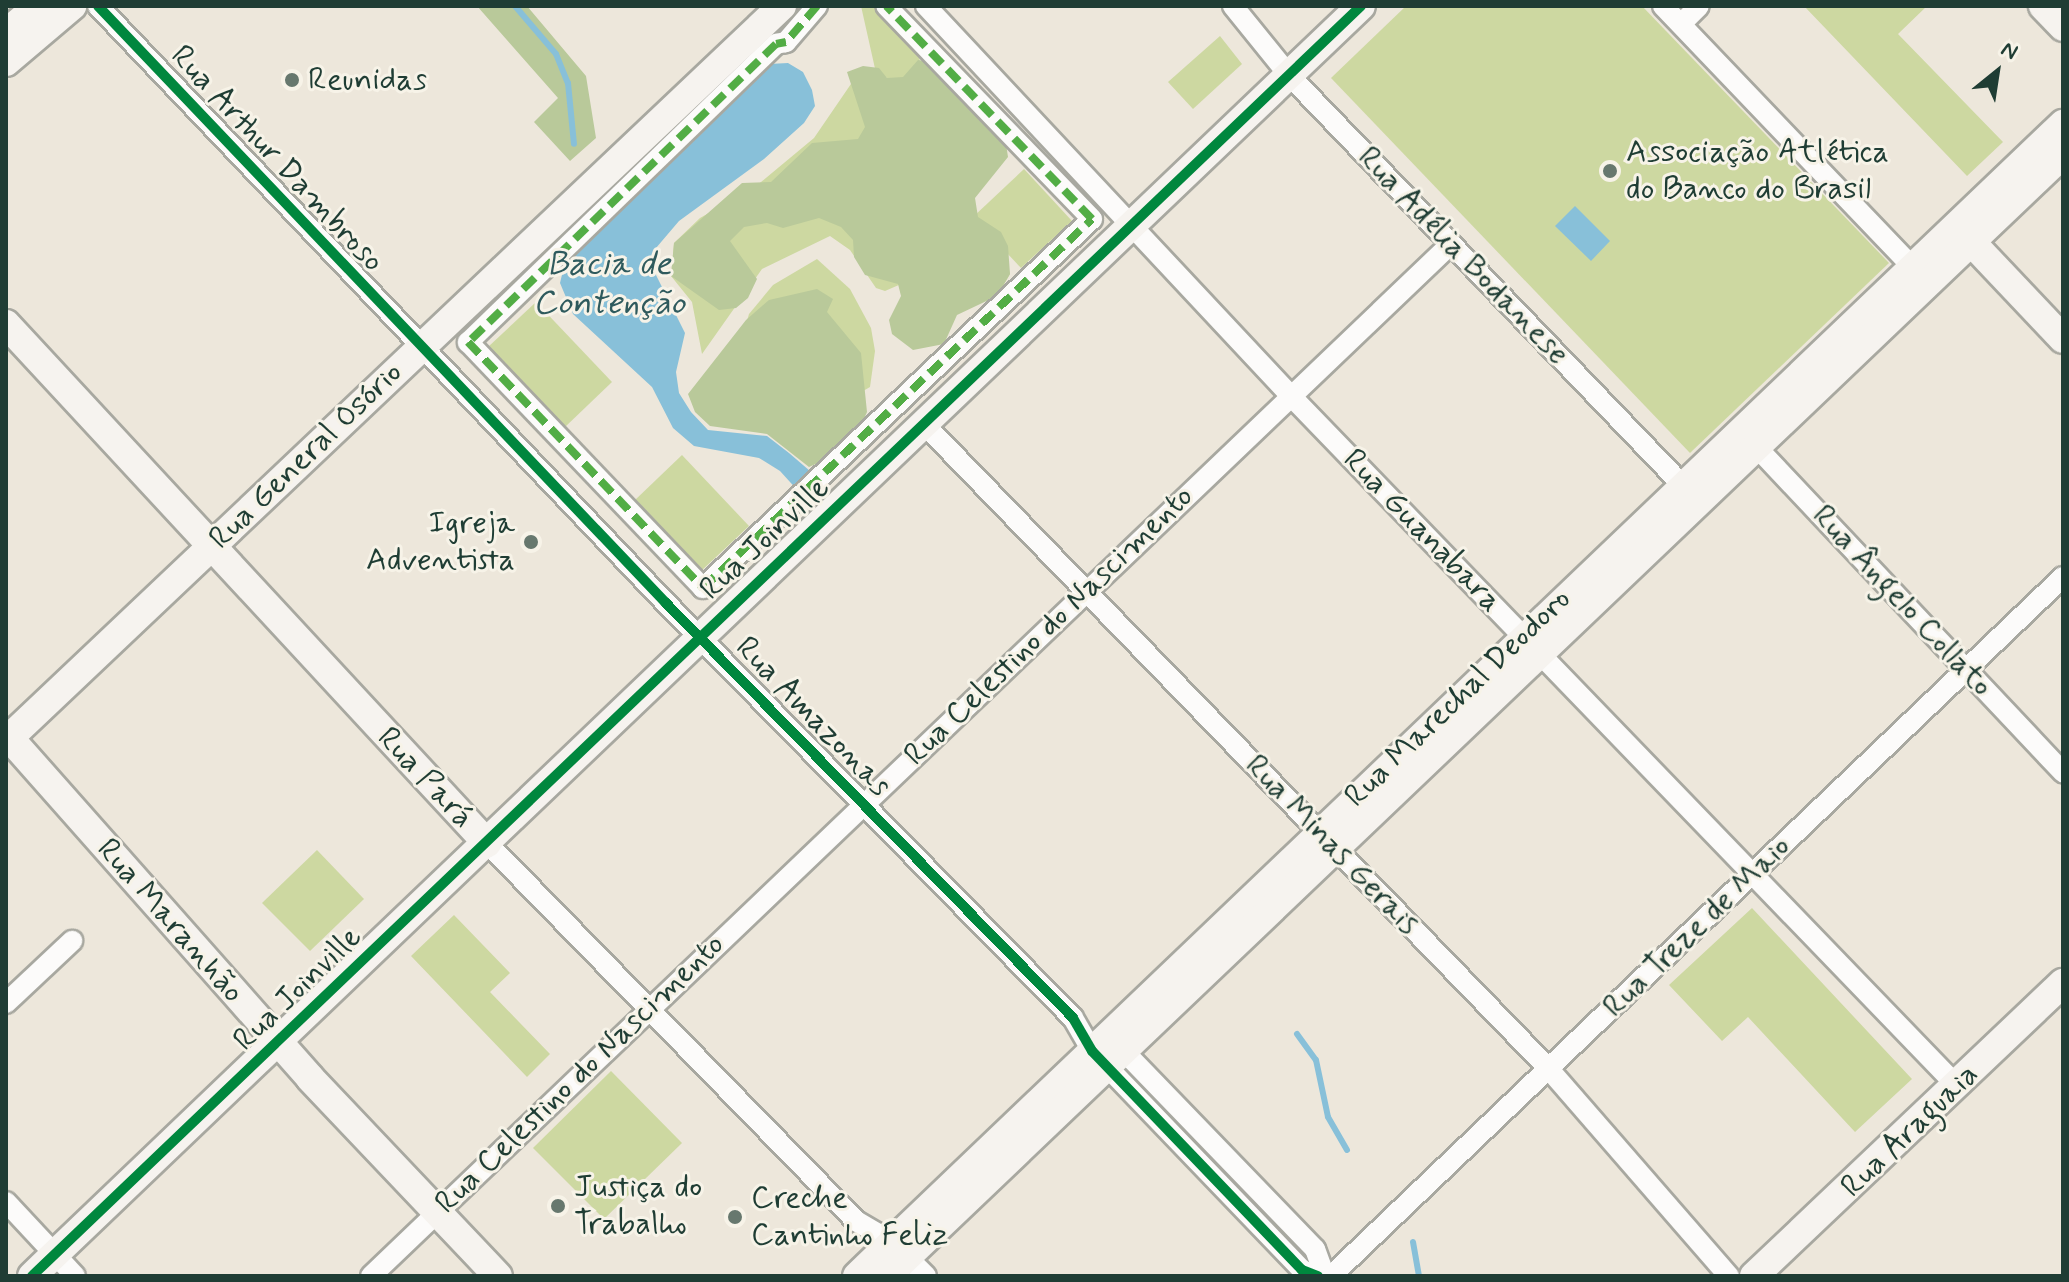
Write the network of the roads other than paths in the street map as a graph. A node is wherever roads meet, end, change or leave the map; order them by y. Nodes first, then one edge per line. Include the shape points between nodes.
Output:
1 (38, 6) edge
2 (72, 6) edge
3 (98, 6) edge
4 (782, 6) edge
5 (817, 6) edge
6 (886, 6) edge
7 (926, 6) edge
8 (1233, 6) edge
9 (1361, 6) edge
10 (1663, 6) edge
11 (1699, 6) edge
12 (2043, 6) edge
13 (1681, 24) junction
14 (2063, 27) edge
15 (6, 33) edge
16 (6, 62) edge
17 (1288, 74) junction
18 (2063, 124) edge
19 (2046, 159) edge
20 (1135, 224) junction
21 (1963, 233) junction
22 (1451, 244) junction
23 (1920, 274) junction
24 (6, 324) edge
25 (2063, 339) edge
26 (420, 347) junction
27 (1291, 396) junction
28 (924, 424) junction
29 (1748, 438) junction
30 (1690, 492) junction
31 (209, 549) junction
32 (2063, 577) edge
33 (1085, 591) junction
34 (699, 637) junction
35 (1531, 644) junction
36 (1966, 669) junction
37 (7, 738) edge
38 (2063, 772) edge
39 (862, 804) junction
40 (1327, 840) junction
41 (487, 843) junction
42 (1751, 876) junction
43 (72, 941) dead end
44 (2063, 983) edge
45 (6, 1003) edge
46 (647, 1011) junction
47 (280, 1044) junction
48 (1108, 1050) junction
49 (1548, 1068) junction
50 (1957, 1086) junction
51 (1198, 1128) junction
52 (1181, 1144) junction
53 (1251, 1184) junction
54 (1234, 1199) junction
55 (6, 1202) edge
56 (437, 1211) junction
57 (54, 1255) junction
58 (891, 1267) edge
59 (32, 1276) edge
60 (75, 1276) edge
61 (371, 1276) edge
62 (498, 1276) edge
63 (1318, 1276) edge
64 (1328, 1276) edge
65 (1729, 1276) edge
66 (1754, 1276) edge

1 - 15 street
2 - 16 street
3 - 26 street, Rua Arthur Dambroso
4 - 26 street, Rua General Osório
5 - 6 street via 786,42 776,44 468,342 703,588 1092,219
7 - 20 street, Rua Guanabara
8 - 17 street, Rua Adélia Bodanese
9 - 17 street, Rua Joinville
10 - 13 street
11 - 13 street
12 - 14 street
13 - 23 street
17 - 20 street, Rua Joinville
17 - 22 street, Rua Adélia Bodanese
18 - 19 street, Rua Marechal Deodoro
19 - 21 street, Rua Marechal Deodoro
20 - 27 street, Rua Guanabara
20 - 28 street, Rua Joinville
21 - 23 street, Rua Marechal Deodoro
21 - 25 street
22 - 27 street, Rua Celestino do Nascimento
22 - 30 street, Rua Adélia Bodanese
23 - 29 street, Rua Marechal Deodoro
24 - 31 street, Rua Pará
26 - 31 street, Rua General Osório
26 - 34 street, Rua Amazonas
27 - 33 street, Rua Celestino do Nascimento
27 - 35 street, Rua Guanabara
28 - 33 street, Rua Minas Gerais
28 - 34 street, Rua Joinville
29 - 30 street, Rua Marechal Deodoro
29 - 36 street, Rua Ângelo Collato
30 - 35 street, Rua Marechal Deodoro
31 - 37 street, Rua General Osório
31 - 41 street, Rua Pará
32 - 36 street, Rua Treze de Maio
33 - 39 street, Rua Celestino do Nascimento
33 - 40 street, Rua Minas Gerais
34 - 39 street, Rua Amazonas
34 - 41 street, Rua Joinville
35 - 40 street, Rua Marechal Deodoro
35 - 42 street, Rua Guanabara
36 - 38 street, Rua Ângelo Collato
36 - 42 street, Rua Treze de Maio
37 - 47 street, Rua Maranhão
39 - 46 street, Rua Celestino do Nascimento
39 - 48 street, Rua Amazonas
40 - 48 street, Rua Marechal Deodoro
40 - 49 street, Rua Minas Gerais
41 - 46 street, Rua Pará
41 - 47 street, Rua Joinville
42 - 49 street, Rua Treze de Maio
42 - 50 street, Rua Guanabara
43 - 45 street
44 - 50 street, Rua Araguaia
46 - 56 street, Rua Celestino do Nascimento
46 - 58 street, Rua Pará via 856,1221
47 - 56 street, Rua Maranhão
47 - 57 street, Rua Joinville
48 - 51 street
48 - 52 street
48 - 58 street, Rua Marechal Deodoro via 964,1188
49 - 64 street, Rua Treze de Maio
49 - 65 street, Rua Minas Gerais
50 - 66 street, Rua Araguaia
51 - 52 street
51 - 53 street
52 - 54 street
53 - 54 street
53 - 64 street via 1315,1249
54 - 63 street via 1302,1270
55 - 57 street
56 - 61 street, Rua Celestino do Nascimento
56 - 62 street, Rua Maranhão
57 - 59 street, Rua Joinville
57 - 60 street

